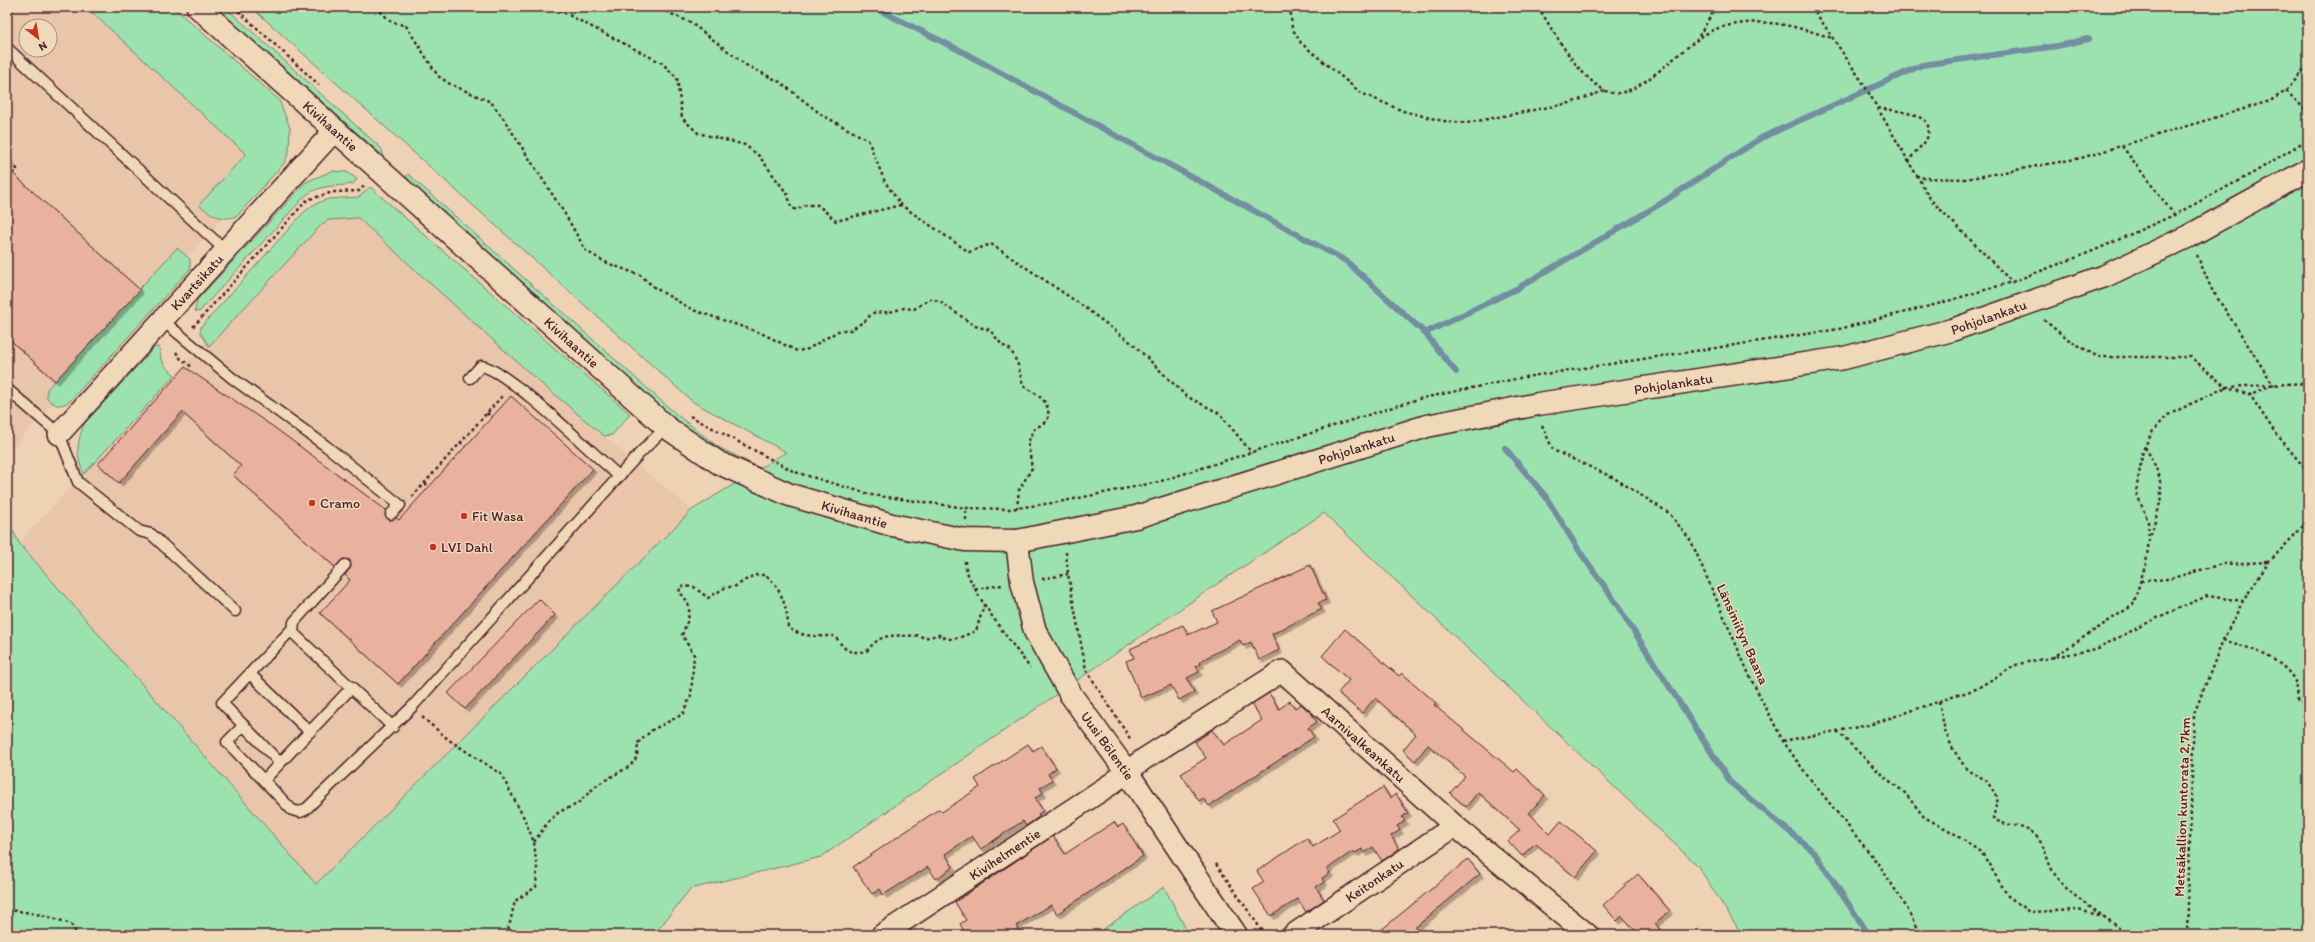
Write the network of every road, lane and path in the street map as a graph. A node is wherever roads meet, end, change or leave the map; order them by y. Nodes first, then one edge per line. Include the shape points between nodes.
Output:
1 (16, 7) edge
2 (198, 7) edge
3 (234, 7) edge
4 (376, 7) edge
5 (553, 7) edge
6 (655, 7) edge
7 (1290, 7) edge
8 (1538, 7) edge
9 (1716, 7) edge
10 (1812, 7) edge
11 (7, 17) edge
12 (1698, 37) junction
13 (1832, 38) junction
14 (7, 48) edge
15 (2308, 65) edge
16 (321, 87) dead end
17 (1604, 91) junction
18 (2286, 91) junction
19 (1877, 108) junction
20 (2308, 112) edge
21 (334, 131) junction
22 (2308, 139) edge
23 (2122, 146) junction
24 (7, 159) edge
25 (1909, 163) junction
26 (2308, 170) edge
27 (380, 172) junction
28 (13, 173) dead end
29 (901, 205) junction
30 (2174, 215) junction
31 (2189, 236) junction
32 (226, 251) junction
33 (162, 320) junction
34 (182, 339) junction
35 (1525, 377) junction
36 (470, 378) dead end
37 (2308, 383) edge
38 (2273, 384) junction
39 (2226, 387) junction
40 (7, 389) edge
41 (2250, 395) junction
42 (1538, 404) junction
43 (487, 413) dead end
44 (688, 415) dead end
45 (492, 418) dead end
46 (666, 427) junction
47 (59, 434) junction
48 (460, 442) dead end
49 (465, 446) dead end
50 (2145, 447) junction
51 (1252, 453) junction
52 (2308, 472) edge
53 (619, 476) junction
54 (425, 482) dead end
55 (429, 487) dead end
56 (1017, 508) junction
57 (391, 514) dead end
58 (2308, 521) edge
59 (2150, 540) junction
60 (1017, 541) junction
61 (2269, 562) junction
62 (345, 565) dead end
63 (2141, 581) junction
64 (2243, 601) junction
65 (984, 602) dead end
66 (235, 611) dead end
67 (292, 629) junction
68 (2223, 640) junction
69 (2049, 659) junction
70 (250, 674) junction
71 (352, 687) junction
72 (1939, 702) junction
73 (2308, 707) edge
74 (411, 708) junction
75 (244, 725) junction
76 (393, 727) junction
77 (1837, 730) junction
78 (310, 732) junction
79 (1783, 741) junction
80 (280, 763) junction
81 (1127, 772) junction
82 (264, 780) junction
83 (1456, 826) junction
84 (534, 842) junction
85 (7, 910) edge
86 (2104, 916) junction
87 (77, 935) edge
88 (507, 935) edge
89 (882, 935) edge
90 (1236, 935) edge
91 (1293, 935) edge
92 (1588, 935) edge
93 (1920, 935) edge
94 (2121, 935) edge
95 (2187, 935) edge

1 - 11 path
2 - 21 main road, Kivihaantie
3 - 16 path
4 - 56 path via 390,20 406,26 438,76 491,102 565,214 586,251 607,263 632,270 655,288 693,310 760,333 797,351 808,349 840,330 851,330 872,313 914,309 930,299 939,301 975,326 990,330 1002,345 1011,350 1023,386 1039,395 1048,408 1047,421 1033,430 1028,443 1032,468 1020,490
5 - 29 path via 662,63 677,78 682,118 698,133 744,145 759,156 788,195 791,207 796,210 806,205 818,205 836,221
6 - 29 path via 690,22 746,65 780,82 822,115 868,140 885,182
7 - 17 path via 1292,28 1301,43 1361,93 1403,110 1443,121 1467,123 1570,103
8 - 17 path via 1570,56
9 - 12 path
10 - 13 path
12 - 13 path via 1717,28 1742,23 1769,22
12 - 17 path via 1637,88 1617,94
13 - 19 path
14 - 32 lane
15 - 18 path
18 - 20 path
18 - 23 path via 2270,102
19 - 25 path
19 - 25 path via 1907,112 1927,122 1928,135 1923,147
21 - 27 main road, Kivihaantie
21 - 32 street, Kvartsikatu
22 - 30 path via 2255,172
23 - 25 path via 2081,158 1966,179 1924,178 1916,174
23 - 30 path
24 - 28 path via 17,169
26 - 31 main road, Pohjolankatu
27 - 34 path via 359,191 333,192 307,200
27 - 46 main road, Kivihaantie
29 - 51 path via 969,252 991,244 1080,304 1133,344 1186,396 1219,413
30 - 31 path
30 - 35 path via 2093,251 2012,282 1846,327
31 - 38 path via 2211,288
31 - 42 main road, Pohjolankatu via 2105,276 2026,305 1944,332 1844,358
32 - 33 street, Kvartsikatu
33 - 34 lane
33 - 47 street, Kvartsikatu
34 - 57 lane via 326,446 400,505
35 - 42 path, Länsiniityn Baana
35 - 51 path via 1418,399
36 - 53 lane via 481,366 494,370 518,386
37 - 38 path
38 - 39 path
38 - 41 path
39 - 41 path
39 - 50 path via 2168,414 2153,431
40 - 47 lane
41 - 52 path via 2274,431
42 - 60 main road, Pohjolankatu via 1427,426 1136,517
42 - 79 path, Länsiniityn Baana via 1543,429 1553,450 1614,478 1669,513 1691,541 1751,680
43 - 45 path
44 - 56 path via 795,472 872,495 966,508
46 - 53 lane
46 - 60 main road, Kivihaantie via 719,463 790,495 892,525 966,540
47 - 66 lane via 78,482 139,531 151,534
48 - 49 path
50 - 59 path via 2136,492 2148,521
50 - 59 path via 2156,467 2163,489
51 - 56 path via 1158,482
53 - 74 lane
54 - 55 path
58 - 61 path, Metsäkallion kuntorata 2,7km
59 - 63 path
60 - 81 main road, Uusi Bölentie via 1022,582 1035,631 1071,695
61 - 63 path via 2222,564 2169,579
61 - 64 path, Metsäkallion kuntorata 2,7km
62 - 67 lane via 294,622
63 - 69 path via 2133,605
64 - 68 path, Metsäkallion kuntorata 2,7km
64 - 69 path via 2207,596 2096,649
65 - 84 path via 976,631 970,635 948,639 939,635 923,638 920,635 891,635 878,639 867,652 853,653 844,649 835,636 811,636 788,627 788,613 776,587 765,575 754,575 708,598 694,587 681,586 679,592 690,607 682,635 694,655 691,695 683,714 644,737 638,743 637,757 630,766 597,785 577,804 559,812 548,822
67 - 70 lane
67 - 71 lane via 293,633
68 - 73 path via 2258,650 2288,672 2296,684 2298,700
68 - 95 path, Metsäkallion kuntorata 2,7km via 2194,714
69 - 72 path via 2018,664 1976,690
70 - 75 lane via 222,703
70 - 78 lane
71 - 76 lane
71 - 78 lane
72 - 77 path via 1869,725
72 - 86 path via 1945,731 1953,749 1967,770 1986,780 1998,798 1993,818 1999,823 2021,826 2036,836 2054,874 2068,889
74 - 76 lane
74 - 84 path via 449,740 501,774
75 - 80 lane
75 - 82 lane via 227,742
76 - 82 lane via 317,801 300,812 292,810
77 - 79 path
77 - 86 path via 1882,775 1905,793 1924,817 1952,832 1982,853 2008,896 2029,912 2078,910
78 - 80 lane
79 - 93 path, Länsiniityn Baana via 1880,866 1907,908
80 - 82 lane
81 - 83 street, Aarnivalkeankatu via 1282,671
81 - 89 street, Kivihelmentie
81 - 90 main road, Uusi Bölentie
83 - 91 street, Keitonkatu
83 - 92 street, Aarnivalkeankatu
84 - 88 path via 536,887 515,901
85 - 87 path via 55,918 71,924
86 - 94 path via 2118,927

